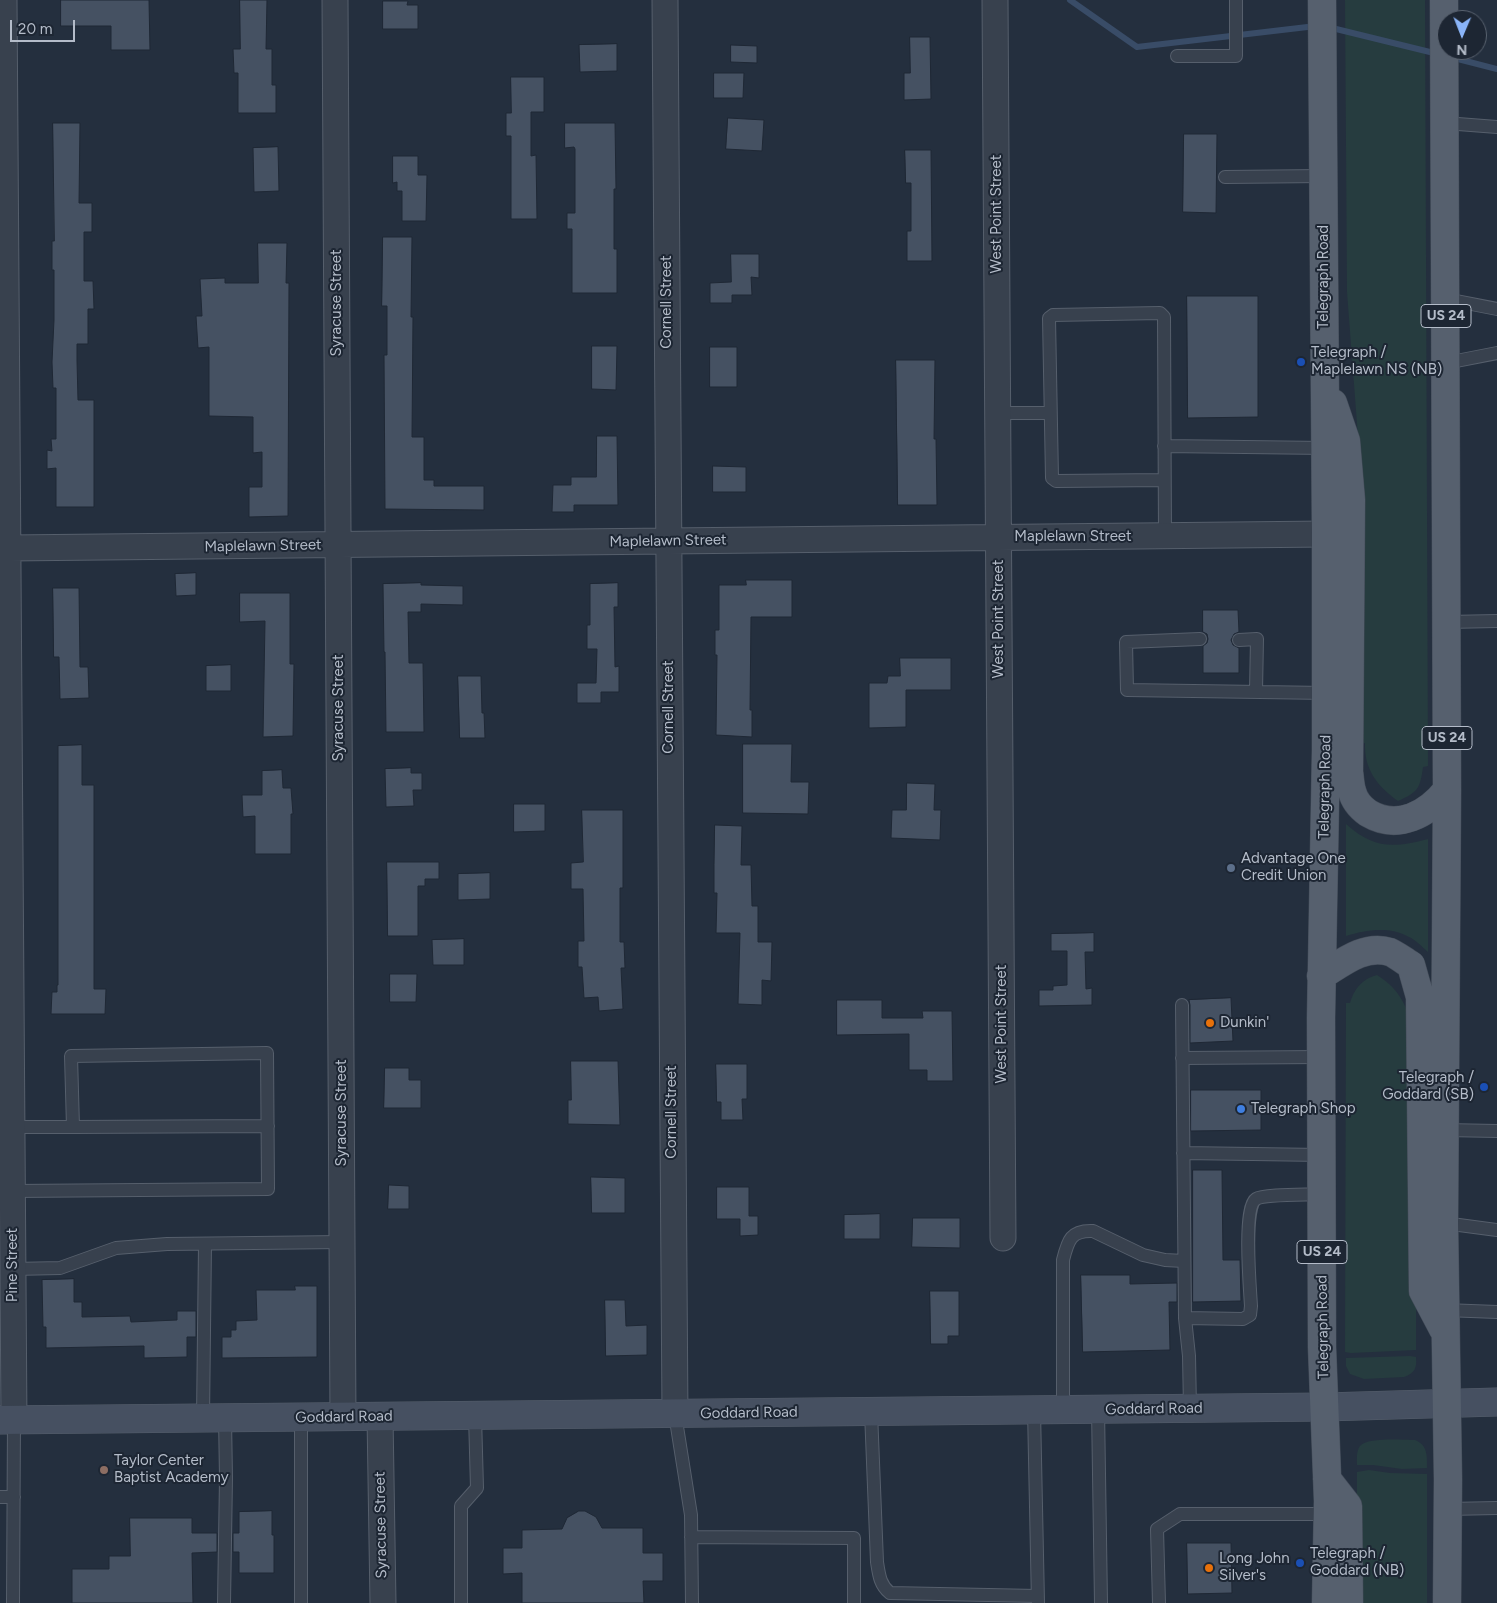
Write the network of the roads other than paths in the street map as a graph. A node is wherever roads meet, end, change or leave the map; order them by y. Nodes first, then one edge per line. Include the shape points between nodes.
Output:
1 (4, 0) edge
2 (335, 0) edge
3 (665, 0) edge
4 (995, 0) edge
5 (1236, 0) edge
6 (1322, 0) edge
7 (1444, 0) edge
8 (1177, 56) dead end
9 (1445, 123) junction
10 (1497, 126) edge
11 (1225, 176) dead end
12 (1323, 176) junction
13 (1446, 299) junction
14 (1497, 309) edge
15 (1497, 353) edge
16 (1446, 363) junction
17 (1325, 380) junction
18 (998, 413) junction
19 (1050, 413) junction
20 (1164, 446) junction
21 (1326, 448) junction
22 (1164, 480) junction
23 (1326, 534) junction
24 (1165, 536) junction
25 (998, 538) junction
26 (668, 541) junction
27 (338, 545) junction
28 (4, 549) edge
29 (1497, 621) edge
30 (1447, 622) junction
31 (1200, 639) dead end
32 (1239, 640) dead end
33 (1256, 691) junction
34 (1326, 693) junction
35 (1447, 790) junction
36 (5, 848) edge
37 (1321, 976) junction
38 (1182, 1005) dead end
39 (1321, 1057) junction
40 (1182, 1058) junction
41 (268, 1126) junction
42 (12, 1127) junction
43 (72, 1127) junction
44 (1445, 1130) junction
45 (1497, 1131) edge
46 (1183, 1153) junction
47 (1322, 1155) junction
48 (13, 1191) junction
49 (1322, 1194) junction
50 (1444, 1223) junction
51 (1497, 1230) edge
52 (1003, 1238) dead end
53 (342, 1242) junction
54 (205, 1244) junction
55 (1184, 1261) junction
56 (13, 1269) junction
57 (1497, 1312) edge
58 (7, 1315) edge
59 (1185, 1318) junction
60 (1445, 1321) junction
61 (1446, 1402) junction
62 (1497, 1402) edge
63 (1325, 1407) junction
64 (1190, 1408) junction
65 (1098, 1409) junction
66 (1034, 1410) junction
67 (1063, 1410) junction
68 (872, 1412) junction
69 (675, 1414) junction
70 (380, 1416) junction
71 (475, 1416) junction
72 (301, 1417) junction
73 (343, 1417) junction
74 (214, 1418) junction
75 (7, 1420) edge
76 (1327, 1479) junction
77 (0, 1497) edge
78 (14, 1497) junction
79 (1497, 1508) edge
80 (1448, 1509) junction
81 (1328, 1514) junction
82 (691, 1537) junction
83 (1038, 1600) edge
84 (14, 1603) edge
85 (224, 1603) edge
86 (300, 1603) edge
87 (382, 1603) edge
88 (461, 1603) edge
89 (692, 1603) edge
90 (854, 1603) edge
91 (1101, 1603) edge
92 (1159, 1603) edge
93 (1326, 1603) edge
94 (1348, 1603) edge
95 (1447, 1603) edge

1 - 28 street, Pine Street
2 - 27 street, Syracuse Street
3 - 26 street, Cornell Street
4 - 18 street, West Point Street
5 - 8 lane via 1236,56
6 - 12 main road, Telegraph Road / US 24
7 - 9 main road, US 24
9 - 10 lane
9 - 13 main road, US 24
11 - 12 lane
12 - 17 main road, Telegraph Road / US 24
13 - 14 lane
13 - 16 main road, US 24
15 - 16 lane
16 - 30 main road, US 24
17 - 21 main road, Telegraph Road / US 24
17 - 35 main road via 1346,441 1351,500 1349,772 1352,792 1362,808 1388,821 1413,817 1427,810
18 - 19 lane
18 - 25 street, West Point Street
19 - 20 lane via 1049,318 1052,315 1160,314 1164,317
19 - 22 lane via 1052,478 1056,481
20 - 21 lane
20 - 22 lane
21 - 23 main road, Telegraph Road / US 24
22 - 24 lane
23 - 24 street, Maplelawn Street
23 - 34 main road, Telegraph Road / US 24
24 - 25 street, Maplelawn Street
25 - 26 street, Maplelawn Street
25 - 52 street, West Point Street
26 - 27 street, Maplelawn Street
26 - 69 street, Cornell Street
27 - 28 street, Maplelawn Street
27 - 53 street, Syracuse Street
28 - 36 street, Pine Street
29 - 30 lane
30 - 35 main road, US 24
31 - 33 lane via 1126,642 1127,690
32 - 33 lane via 1257,639
33 - 34 lane
34 - 37 main road, Telegraph Road / US 24
35 - 44 main road, US 24
36 - 42 street, Pine Street
37 - 39 main road, Telegraph Road / US 24
37 - 60 main road via 1362,952 1377,950 1391,953 1410,965 1420,997 1422,1291
38 - 40 lane
39 - 40 lane
39 - 47 main road, Telegraph Road / US 24
40 - 46 lane
41 - 43 lane
41 - 43 lane via 267,1053 71,1056
41 - 48 lane via 268,1189
42 - 43 lane
42 - 48 street, Pine Street
44 - 45 lane
44 - 50 main road, US 24
46 - 47 lane
46 - 55 lane
47 - 49 main road, Telegraph Road / US 24
48 - 56 street, Pine Street
49 - 59 lane via 1256,1198 1250,1204 1248,1220 1250,1314 1243,1320
49 - 63 main road, Telegraph Road / US 24
50 - 51 lane
50 - 60 main road, US 24
53 - 54 lane
53 - 73 street, Syracuse Street
54 - 56 lane via 116,1248 60,1268
54 - 74 lane
55 - 59 lane
55 - 67 lane via 1143,1255 1093,1230 1074,1234 1067,1243 1064,1260
56 - 58 street, Pine Street
57 - 60 lane
58 - 75 street, Pine Street
59 - 64 lane
60 - 61 main road, US 24
61 - 62 main road, Goddard Road
61 - 63 main road, Goddard Road
61 - 80 main road, US 24
63 - 64 main road, Goddard Road
63 - 76 main road, Telegraph Road / US 24
64 - 65 main road, Goddard Road
65 - 67 main road, Goddard Road
65 - 91 lane
66 - 67 main road, Goddard Road
66 - 68 main road, Goddard Road
66 - 83 lane
68 - 69 main road, Goddard Road
68 - 83 lane via 877,1562 884,1588 890,1593
69 - 71 main road, Goddard Road
69 - 82 lane via 691,1515
70 - 71 main road, Goddard Road
70 - 73 main road, Goddard Road
70 - 87 street, Syracuse Street
71 - 88 lane via 477,1488 461,1506
72 - 73 main road, Goddard Road
72 - 74 main road, Goddard Road
72 - 86 lane
74 - 75 main road, Goddard Road
74 - 85 lane via 226,1478
75 - 78 lane
76 - 81 main road, Telegraph Road / US 24
76 - 94 main road via 1348,1506
77 - 78 lane
78 - 84 lane
79 - 80 lane
80 - 95 main road, US 24
81 - 92 lane via 1180,1514 1157,1529
81 - 93 main road, Telegraph Road / US 24
82 - 89 lane
82 - 90 lane via 854,1538

